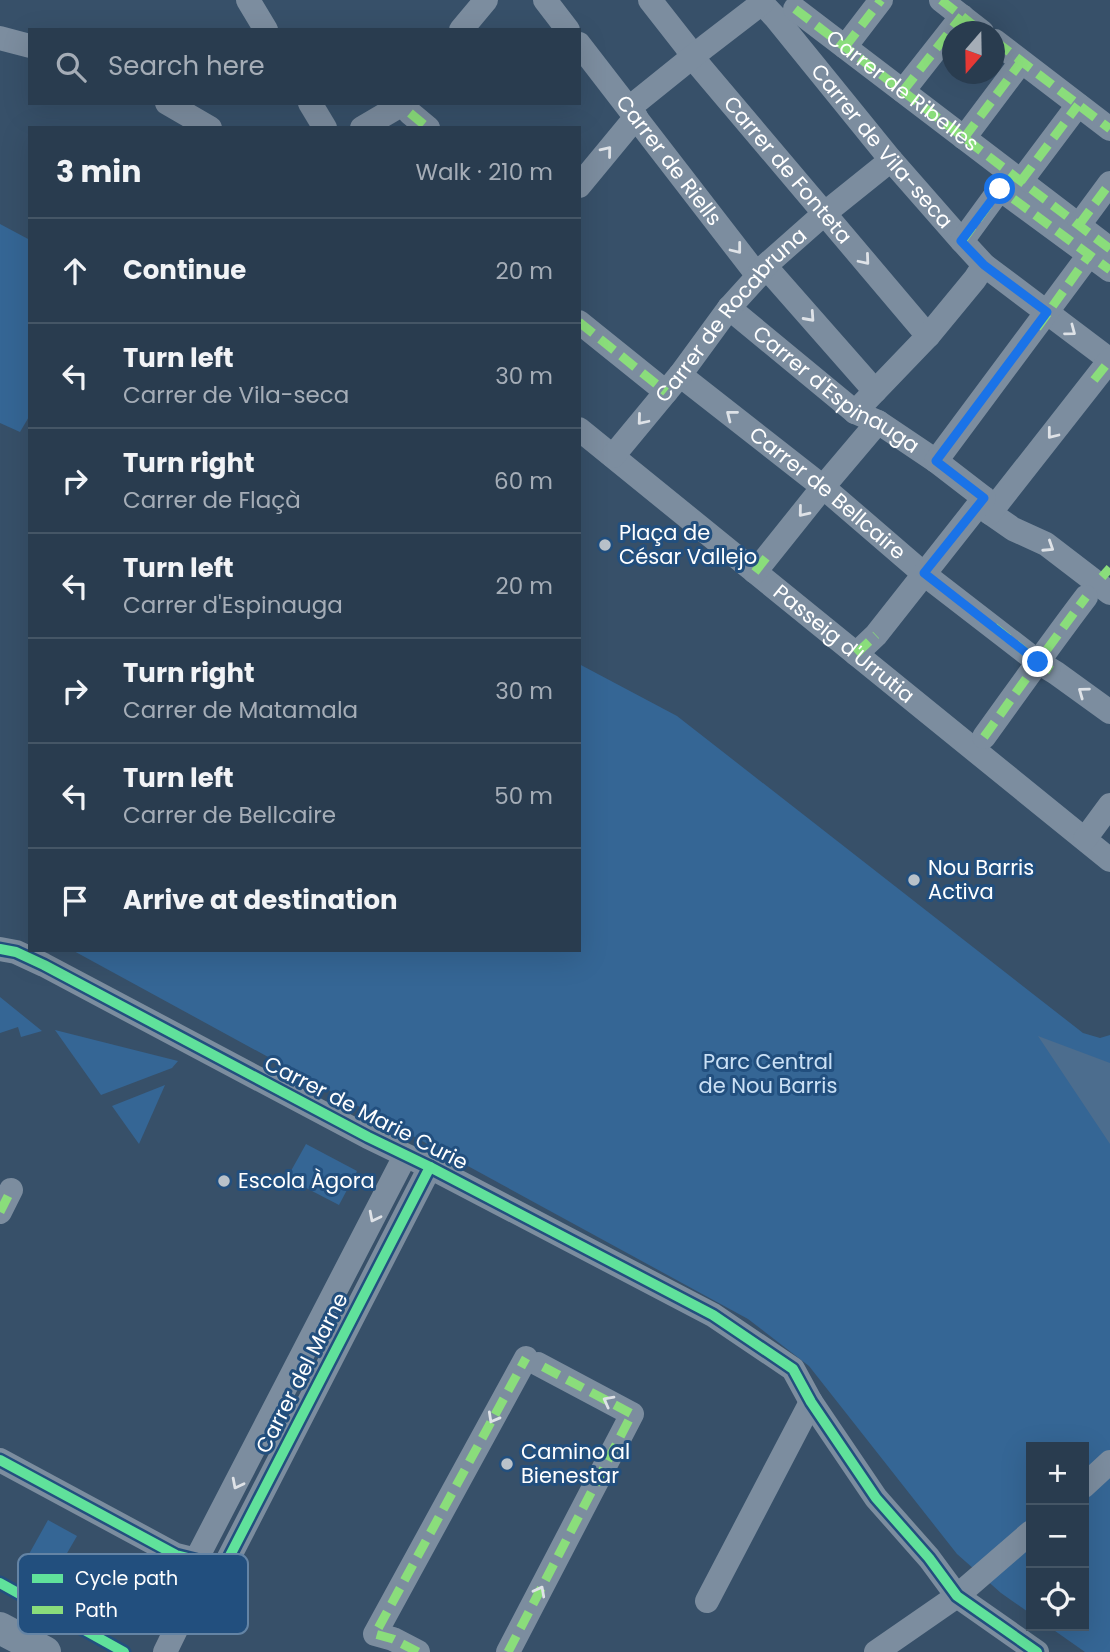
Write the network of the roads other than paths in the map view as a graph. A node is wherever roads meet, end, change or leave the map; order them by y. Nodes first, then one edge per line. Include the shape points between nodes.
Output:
1 (248, 0) edge
2 (486, 0) edge
3 (545, 0) edge
4 (650, 0) edge
5 (881, 0) edge
6 (941, 0) edge
7 (761, 2) edge
8 (795, 9) dead end
9 (962, 16) junction
10 (968, 21) edge
11 (265, 28) edge
12 (463, 28) edge
13 (566, 28) edge
14 (0, 38) edge
15 (28, 45) edge
16 (581, 47) edge
17 (845, 47) junction
18 (1005, 49) edge
19 (692, 57) junction
20 (1021, 62) junction
21 (903, 91) junction
22 (170, 105) edge
23 (311, 105) edge
24 (1078, 105) junction
25 (632, 113) junction
26 (413, 115) edge
27 (207, 126) edge
28 (324, 126) edge
29 (365, 126) edge
30 (1110, 130) edge
31 (964, 138) junction
32 (891, 160) junction
33 (1021, 181) junction
34 (581, 183) edge
35 (1110, 183) edge
36 (825, 213) junction
37 (1079, 225) junction
38 (961, 241) junction
39 (1100, 252) edge
40 (984, 265) junction
41 (1110, 270) edge
42 (762, 271) junction
43 (729, 308) junction
44 (1047, 312) junction
45 (581, 323) edge
46 (928, 335) junction
47 (1110, 360) edge
48 (673, 383) junction
49 (875, 391) junction
50 (855, 412) junction
51 (878, 422) junction
52 (581, 431) edge
53 (613, 456) junction
54 (936, 461) junction
55 (823, 487) junction
56 (987, 506) junction
57 (755, 572) junction
58 (924, 573) junction
59 (1102, 584) edge
60 (856, 654) junction
61 (1038, 662) junction
62 (1110, 712) edge
63 (984, 737) dead end
64 (1110, 805) edge
65 (1084, 839) junction
66 (1110, 860) edge
67 (0, 949) edge
68 (405, 1156) junction
69 (430, 1167) junction
70 (811, 1402) junction
71 (0, 1460) edge
72 (1110, 1462) edge
73 (1089, 1481) edge
74 (1026, 1536) edge
75 (174, 1554) edge
76 (206, 1554) edge
77 (231, 1554) edge
78 (957, 1596) junction
79 (707, 1601) dead end
80 (0, 1629) edge
81 (172, 1634) edge
82 (45, 1652) edge
83 (165, 1652) edge
84 (418, 1652) edge
85 (508, 1652) edge
86 (876, 1652) edge
87 (1037, 1652) edge

1 - 11 street
2 - 12 street
3 - 13 street
4 - 19 street, Carrer de Fonteta
5 - 17 street
6 - 9 street
7 - 19 street
7 - 32 street, Carrer de Vila-seca
8 - 17 street, Carrer de Ribelles
9 - 10 street
9 - 21 street
14 - 15 street
16 - 25 street, Carrer de Riells
17 - 21 street, Carrer de Ribelles
18 - 20 street
19 - 25 street
19 - 36 street, Carrer de Fonteta
20 - 24 street
20 - 31 street
21 - 31 street, Carrer de Ribelles
22 - 27 street
23 - 28 street
24 - 30 street
24 - 33 street
34 -> 25 street
25 -> 42 street, Carrer de Riells
26 - 29 street via 396,108
31 - 33 street, Carrer de Ribelles
32 - 36 street, Carrer de Rocabruna
32 - 38 street, Carrer de Vila-seca
33 - 37 street, Carrer de Ribelles
35 - 37 street
36 - 42 street, Carrer de Rocabruna
36 -> 46 street, Carrer de Fonteta
37 - 39 street, Carrer de Ribelles
38 - 39 street via 1000,189
38 - 40 street, Carrer de Vila-seca
39 - 41 street
39 - 44 street
40 - 44 street, Carrer de Vila-seca
40 - 46 street
42 - 43 street, Carrer de Rocabruna
42 -> 49 street, Carrer de Riells
43 - 48 street, Carrer de Rocabruna
43 - 50 street, Carrer d'Espinauga
44 -> 47 street, Carrer de Vila-seca
44 - 54 street
45 - 48 street, Carrer de Bellcaire
46 - 49 street
47 -> 56 street
48 -> 53 street, Carrer de Rocabruna
55 -> 48 street, Carrer de Bellcaire
49 - 50 street
50 - 51 street, Carrer d'Espinauga
51 - 54 street, Carrer d'Espinauga
51 - 55 street
52 - 53 street, Passeig d'Urrutia
53 - 57 street, Passeig d'Urrutia
54 - 56 street, Carrer d'Espinauga
55 -> 57 street
55 - 58 street, Carrer de Bellcaire
56 - 58 street
56 -> 59 street, Carrer d'Espinauga via 1013,529 1046,544
57 - 60 street, Passeig d'Urrutia
58 - 60 street
58 - 61 street, Carrer de Bellcaire
59 - 61 street
60 - 65 street, Passeig d'Urrutia
62 -> 61 street, Carrer de Bellcaire
61 - 63 street
64 - 65 street
65 - 66 street, Passeig d'Urrutia
67 - 68 street, Carrer de Marie Curie via 44,965
68 - 69 street, Carrer de Marie Curie
68 -> 76 street, Carrer del Marne
69 - 70 street, Carrer de Marie Curie via 713,1315 793,1369
69 - 77 street, Carrer del Marne
70 - 78 street, Carrer de Marie Curie via 876,1498
70 - 79 street
71 - 75 street
72 - 73 street
74 - 78 street
78 - 86 street
78 - 87 street, Carrer de Marie Curie
80 - 82 main road
81 - 83 street, Carrer del Marne
85 -> 84 street via 632,1414 532,1361 375,1634

